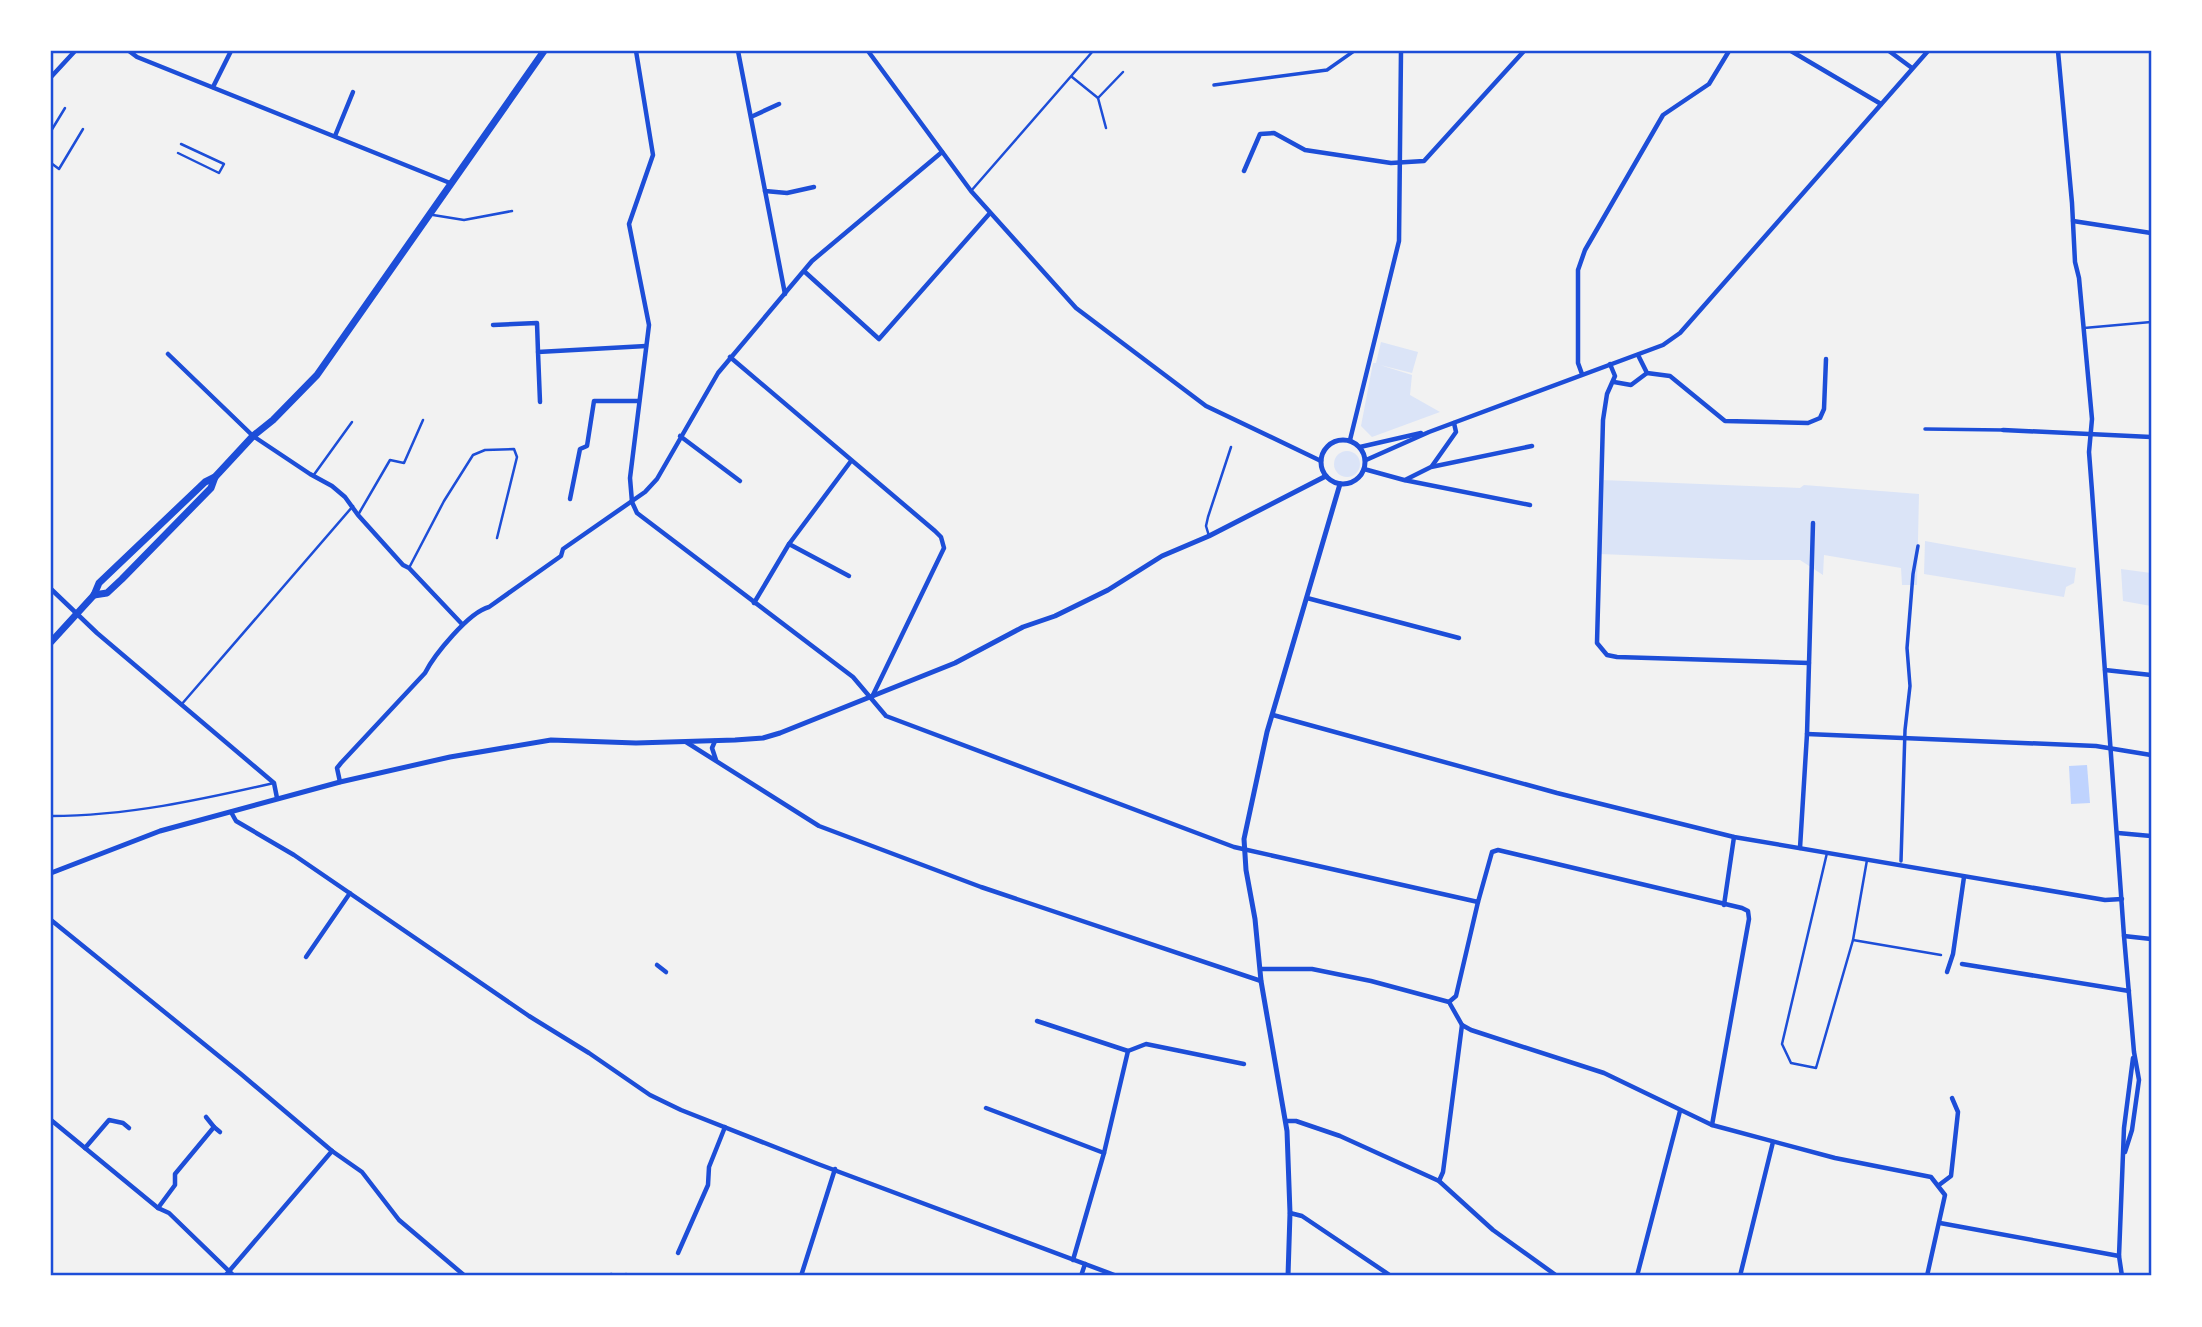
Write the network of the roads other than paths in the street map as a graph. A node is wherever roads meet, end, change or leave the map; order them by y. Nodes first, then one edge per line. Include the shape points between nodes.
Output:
1 (75, 51) edge
2 (129, 51) edge
3 (231, 51) edge
4 (544, 51) edge
5 (636, 51) edge
6 (738, 51) edge
7 (868, 51) edge
8 (1093, 51) edge
9 (1354, 51) edge
10 (1401, 51) edge
11 (1524, 51) edge
12 (1729, 51) edge
13 (1791, 51) edge
14 (1889, 51) edge
15 (1927, 51) edge
16 (2058, 51) edge
17 (1912, 68) junction
18 (1123, 72) dead end
19 (51, 77) edge
20 (1072, 77) junction
21 (1214, 85) dead end
22 (213, 87) junction
23 (353, 92) dead end
24 (1098, 98) junction
25 (779, 104) dead end
26 (1881, 104) junction
27 (65, 108) dead end
28 (752, 116) junction
29 (1106, 128) dead end
30 (83, 129) dead end
31 (51, 131) edge
32 (335, 136) junction
33 (181, 144) dead end
34 (942, 152) junction
35 (178, 153) dead end
36 (1400, 162) junction
37 (51, 163) edge
38 (1244, 171) dead end
39 (450, 183) junction
40 (814, 187) dead end
41 (765, 191) junction
42 (971, 191) junction
43 (512, 211) dead end
44 (429, 214) junction
45 (990, 214) junction
46 (2073, 221) junction
47 (2151, 233) edge
48 (804, 272) junction
49 (785, 295) junction
50 (2151, 322) edge
51 (493, 325) dead end
52 (2084, 328) junction
53 (646, 346) junction
54 (538, 352) junction
55 (168, 354) dead end
56 (1638, 355) junction
57 (730, 358) junction
58 (1826, 359) dead end
59 (1610, 364) junction
60 (1647, 373) junction
61 (1582, 374) junction
62 (1614, 382) junction
63 (639, 401) junction
64 (540, 402) dead end
65 (423, 420) dead end
66 (352, 422) dead end
67 (1454, 423) junction
68 (1924, 429) dead end
69 (2003, 430) joint
70 (1429, 432) junction
71 (2091, 435) junction
72 (253, 436) junction
73 (680, 436) junction
74 (2151, 437) edge
75 (1350, 440) junction
76 (1532, 446) dead end
77 (1231, 447) dead end
78 (1360, 447) junction
79 (1366, 460) junction
80 (851, 461) junction
81 (1321, 461) junction
82 (1431, 467) junction
83 (1364, 469) junction
84 (313, 476) junction
85 (1326, 476) junction
86 (215, 477) junction
87 (1404, 480) junction
88 (740, 481) dead end
89 (1340, 484) junction
90 (570, 499) dead end
91 (632, 502) junction
92 (1530, 505) dead end
93 (353, 506) junction
94 (358, 515) junction
95 (1814, 523) dead end
96 (1209, 536) junction
97 (497, 538) dead end
98 (789, 544) junction
99 (1917, 546) dead end
100 (410, 568) junction
101 (849, 576) dead end
102 (51, 589) edge
103 (94, 596) junction
104 (1307, 598) junction
105 (754, 603) junction
106 (77, 614) junction
107 (461, 623) junction
108 (1459, 638) dead end
109 (51, 642) edge
110 (1809, 663) junction
111 (2105, 670) junction
112 (2151, 675) edge
113 (871, 697) junction
114 (181, 705) junction
115 (1273, 715) junction
116 (1807, 734) junction
117 (1905, 739) junction
118 (715, 741) junction
119 (686, 742) junction
120 (2111, 747) junction
121 (2151, 755) edge
122 (716, 761) junction
123 (340, 782) junction
124 (274, 783) junction
125 (277, 798) junction
126 (231, 812) junction
127 (51, 816) edge
128 (2118, 833) junction
129 (2151, 836) edge
130 (1734, 837) junction
131 (1800, 848) junction
132 (1244, 850) junction
133 (1827, 853) junction
134 (1867, 860) junction
135 (1901, 861) dead end
136 (51, 873) edge
137 (1964, 877) junction
138 (350, 893) junction
139 (2122, 899) junction
140 (1478, 902) junction
141 (1724, 905) junction
142 (51, 920) edge
143 (2124, 936) junction
144 (2151, 939) edge
145 (1853, 940) junction
146 (1941, 955) dead end
147 (306, 957) dead end
148 (1962, 964) dead end
149 (657, 965) dead end
150 (1261, 969) junction
151 (666, 972) dead end
152 (1947, 972) dead end
153 (1261, 981) junction
154 (2129, 991) junction
155 (1449, 1002) junction
156 (1037, 1021) dead end
157 (1462, 1025) junction
158 (1128, 1051) junction
159 (2134, 1052) junction
160 (1244, 1064) dead end
161 (1952, 1098) dead end
162 (986, 1108) dead end
163 (1680, 1111) junction
164 (206, 1117) dead end
165 (51, 1120) edge
166 (1286, 1121) junction
167 (1712, 1125) junction
168 (214, 1127) junction
169 (725, 1127) junction
170 (129, 1128) dead end
171 (219, 1132) dead end
172 (1773, 1142) junction
173 (85, 1148) junction
174 (332, 1151) junction
175 (2125, 1152) junction
176 (1104, 1153) junction
177 (835, 1169) junction
178 (1439, 1181) junction
179 (1938, 1185) junction
180 (158, 1208) junction
181 (1290, 1213) junction
182 (1940, 1223) junction
183 (678, 1253) dead end
184 (2119, 1256) junction
185 (1073, 1260) junction
186 (1085, 1264) junction
187 (228, 1271) junction
188 (225, 1276) edge
189 (234, 1276) edge
190 (465, 1276) edge
191 (801, 1276) edge
192 (1081, 1276) edge
193 (1117, 1276) edge
194 (1288, 1276) edge
195 (1391, 1276) edge
196 (1557, 1276) edge
197 (1637, 1276) edge
198 (1740, 1276) edge
199 (1927, 1276) edge
200 (2122, 1276) edge

1 - 19 street
2 - 22 street
3 - 22 street
4 - 39 main road
5 - 53 street via 653,155 629,224 649,319
6 - 28 street
7 - 34 street
8 - 20 lane
9 - 21 street via 1327,70
10 - 36 street
11 - 36 street via 1424,161
12 - 61 street via 1709,84 1664,116 1585,250 1578,270 1578,363
13 - 26 street
14 - 17 street
15 - 17 street
16 - 46 street
17 - 26 street
18 - 24 lane
20 - 24 lane
20 - 42 lane
22 - 32 street
23 - 32 street
24 - 29 lane
25 - 28 street
26 - 56 street via 1680,333
27 - 31 lane
28 - 41 street
30 - 37 lane via 58,169
32 - 39 street
33 - 35 lane via 224,164 219,173
34 - 42 street
34 - 48 street
36 - 38 street via 1306,150 1274,132 1260,134
36 - 75 street via 1399,241
39 - 44 main road
40 - 41 street via 787,193
41 - 49 street
42 - 45 street
43 - 44 lane via 464,220
44 - 72 main road via 317,376
45 - 48 street via 879,339
45 - 81 street via 1085,316 1206,406
46 - 47 street
46 - 52 street
48 - 49 street
49 - 57 street
50 - 52 lane
51 - 54 street via 537,323
52 - 71 street
53 - 54 street
53 - 63 street
54 - 64 street
55 - 72 street
56 - 59 street
56 - 60 street
57 - 73 street
57 - 80 street
58 - 60 street via 1824,410 1820,418 1808,423 1725,421 1670,376
59 - 61 street
59 - 62 street
60 - 62 street via 1631,385
61 - 67 street
62 - 110 street via 1603,421 1597,643 1607,655 1618,657
63 - 90 street via 594,401 587,446 580,449
63 - 91 street
65 - 94 lane via 404,463 390,460
66 - 84 lane
67 - 70 street
67 - 82 street via 1456,432
68 - 69 street
69 - 71 street
70 - 78 street
70 - 79 street
71 - 74 street
71 - 111 street
72 - 84 street
72 - 86 main road
73 - 88 street
73 - 91 street via 657,479
75 - 78 street
75 - 81 street via 1330,444
76 - 82 street
77 - 96 lane via 1208,517
78 - 79 street
79 - 83 street
80 - 98 street
80 - 113 street via 935,531 944,548
81 - 85 street
82 - 87 street
83 - 87 street
83 - 89 street via 1355,481
84 - 93 street
85 - 89 street
85 - 96 street
86 - 103 main road via 99,583
86 - 103 main road via 211,488 122,579 107,593
87 - 92 street
89 - 104 street
91 - 105 street via 637,513
91 - 107 street
93 - 94 street
93 - 114 lane
94 - 100 street
95 - 110 street
96 - 113 street via 1161,556 1108,590 955,663
97 - 100 lane via 517,457 508,448 479,451 470,459
98 - 101 street
98 - 105 street
99 - 117 street via 1907,648 1910,686
100 - 107 street
102 - 106 street
103 - 106 main road
104 - 108 street
104 - 115 street
105 - 113 street via 853,677
106 - 109 main road
106 - 114 street
107 - 123 street via 425,673 337,768
110 - 116 street
111 - 112 street
111 - 120 street
113 - 118 street via 763,738
113 - 132 street via 888,717
114 - 124 street
115 - 130 street
115 - 132 street via 1256,775
116 - 117 street
116 - 131 street
117 - 120 street
117 - 135 street
118 - 119 street
118 - 122 street
119 - 122 street
119 - 123 street via 551,740
120 - 121 street
120 - 128 street
122 - 153 street via 800,816 838,834
123 - 125 street
124 - 125 street
124 - 127 lane via 172,805
125 - 126 street
126 - 136 street via 160,831
126 - 138 street via 236,821
128 - 129 street
128 - 139 street
130 - 131 street
130 - 141 street
131 - 133 street
132 - 140 street
132 - 150 street
133 - 134 street
133 - 145 lane via 1782,1044 1791,1063 1816,1068
134 - 137 street
134 - 145 lane
137 - 139 street
137 - 152 street
138 - 147 street
138 - 169 street via 650,1096
139 - 143 street
140 - 141 street via 1492,852 1498,850
140 - 155 street via 1456,996
141 - 167 street via 1748,911 1749,919
142 - 174 street
143 - 144 street
143 - 154 street
145 - 146 lane
148 - 154 street
149 - 151 street
150 - 153 street
150 - 155 street via 1312,969
153 - 166 street
154 - 159 street
155 - 157 street
156 - 158 street
157 - 163 street via 1604,1073
157 - 178 street
158 - 160 street via 1146,1044
158 - 176 street
159 - 175 street
159 - 175 street via 2139,1080
161 - 179 street via 1958,1112 1951,1176
162 - 176 street
163 - 167 street
163 - 197 street
164 - 168 street
165 - 173 street
166 - 178 street via 1340,1136
166 - 181 street
167 - 172 street
168 - 171 street
168 - 180 street via 175,1174 175,1185
169 - 177 street
169 - 183 street via 709,1167 708,1185
170 - 173 street via 109,1120
172 - 179 street via 1931,1177
172 - 198 street
173 - 180 street
174 - 187 street
174 - 190 street via 362,1172 399,1220
175 - 184 street
176 - 185 street
177 - 185 street
177 - 191 street
178 - 196 street via 1493,1230
179 - 182 street via 1945,1195
180 - 187 street via 169,1213
181 - 194 street
181 - 195 street via 1302,1216
182 - 184 street
182 - 199 street
184 - 200 street
185 - 186 street
186 - 192 street
186 - 193 street
187 - 188 street
187 - 189 street

